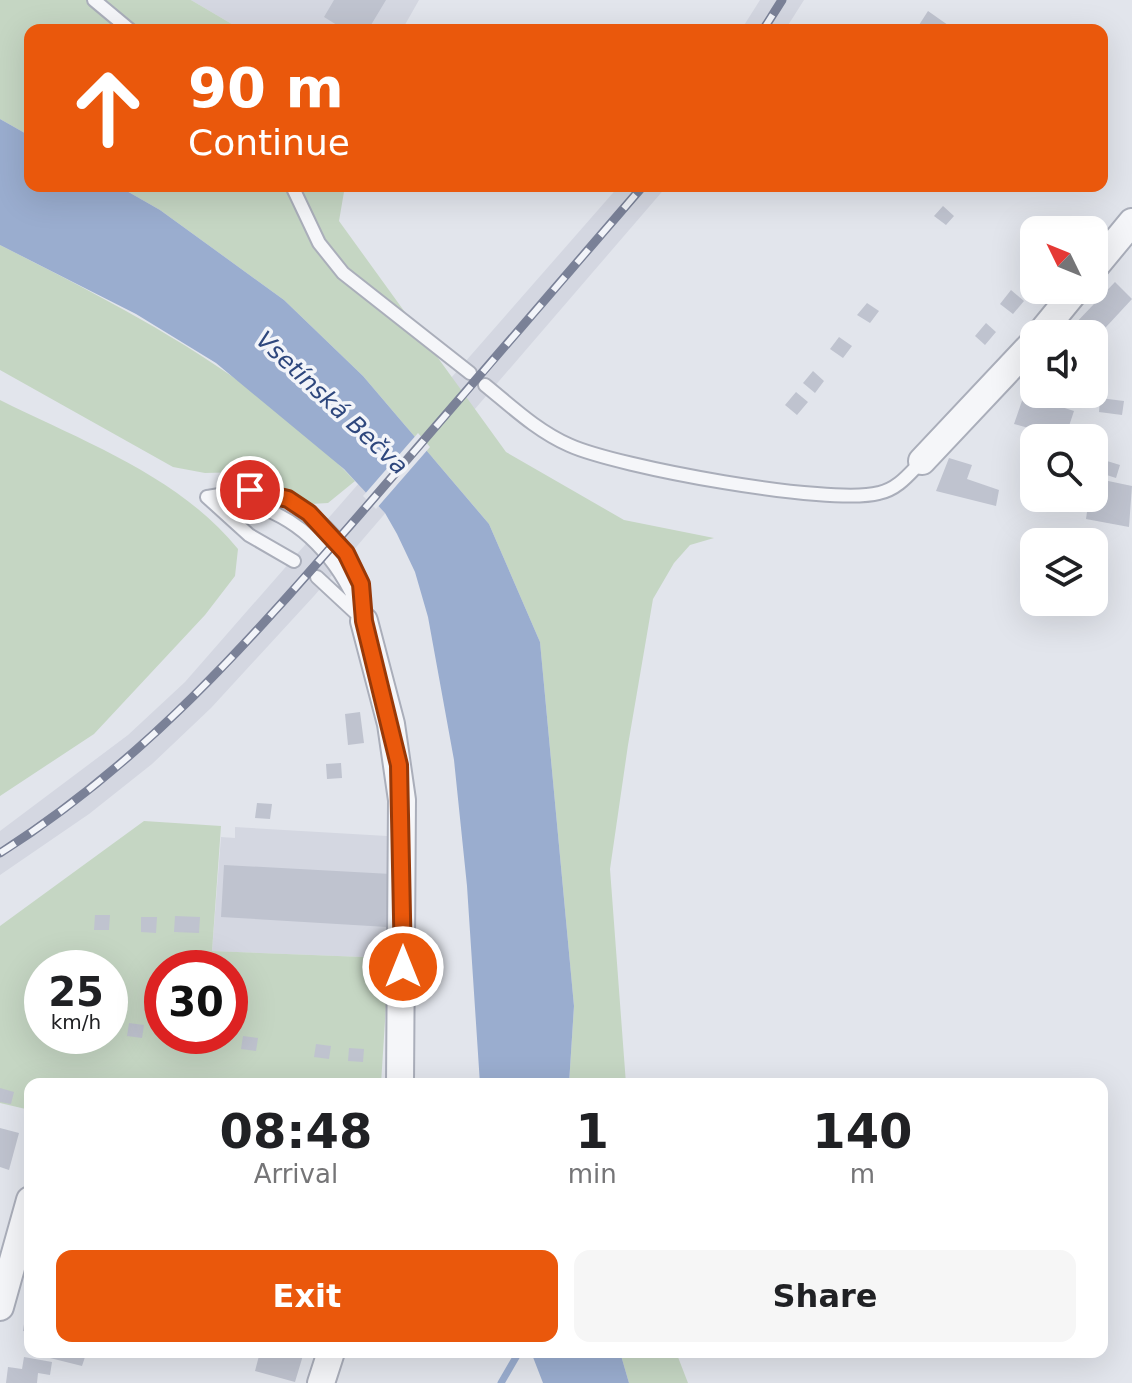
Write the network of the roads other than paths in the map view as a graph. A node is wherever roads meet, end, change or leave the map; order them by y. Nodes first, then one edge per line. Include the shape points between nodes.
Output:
1 (94, 0) edge
2 (123, 24) edge
3 (295, 192) edge
4 (1132, 222) edge
5 (1108, 251) edge
6 (1065, 304) edge
7 (1051, 320) edge
8 (1020, 357) edge
9 (470, 373) dead end
10 (485, 385) dead end
11 (922, 461) joint
12 (294, 561) dead end
13 (317, 577) dead end
14 (364, 621) junction
15 (400, 1078) edge
16 (24, 1221) edge
17 (0, 1307) edge
18 (329, 1358) edge
19 (321, 1383) edge

1 - 2 lane
3 - 9 lane via 319,243 343,273
4 - 5 street
6 - 7 street
8 - 11 street
10 - 11 lane via 569,445 658,469 817,495 858,496 895,488
12 - 14 lane via 249,535 207,497 257,504 291,520 338,570
13 - 14 lane
14 - 15 street via 391,724 402,800
16 - 17 street
18 - 19 street

